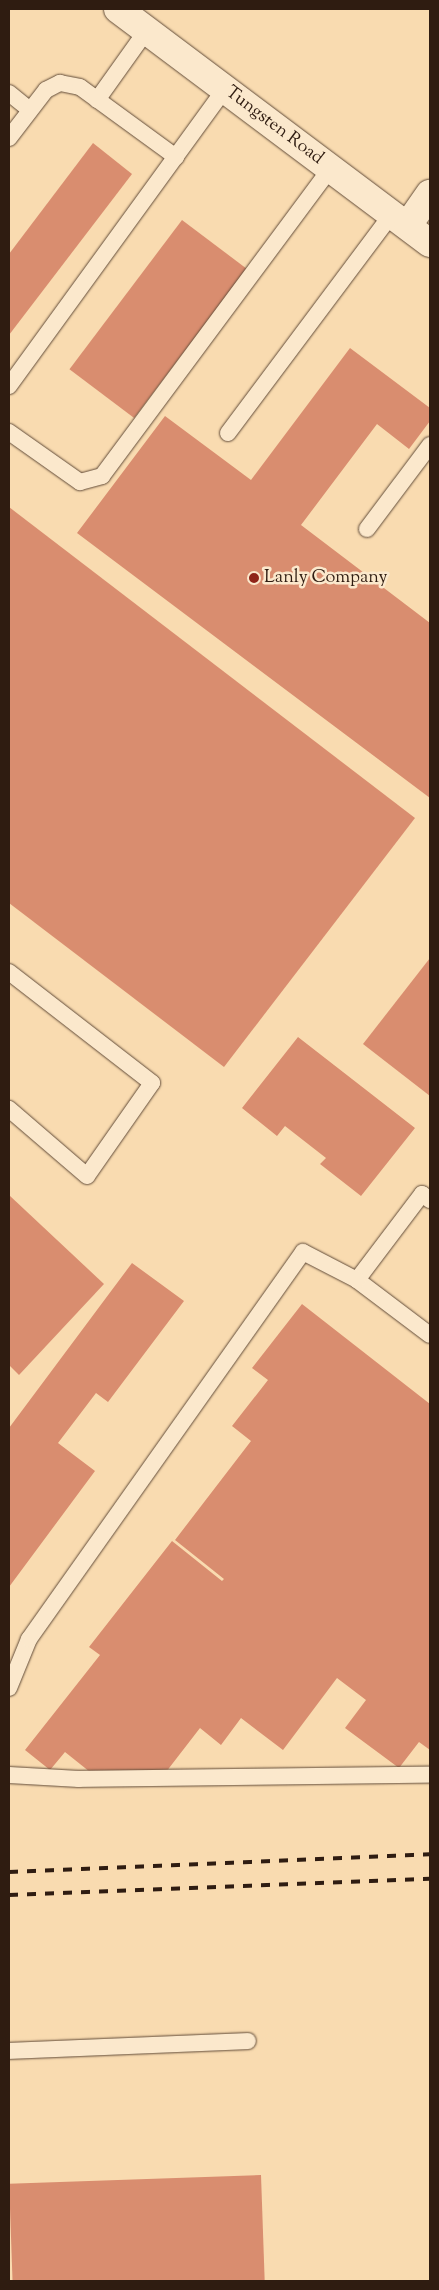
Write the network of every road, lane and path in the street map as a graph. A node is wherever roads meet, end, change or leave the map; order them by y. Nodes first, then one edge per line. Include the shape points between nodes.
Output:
1 (118, 9) edge
2 (146, 30) junction
3 (225, 89) junction
4 (9, 93) edge
5 (97, 100) junction
6 (29, 109) junction
7 (9, 138) edge
8 (176, 157) junction
9 (331, 168) junction
10 (430, 194) edge
11 (400, 219) junction
12 (430, 243) edge
13 (9, 386) edge
14 (9, 432) edge
15 (228, 433) dead end
16 (430, 445) edge
17 (368, 529) dead end
18 (9, 972) edge
19 (9, 1109) edge
20 (430, 1200) edge
21 (358, 1280) junction
22 (430, 1335) edge
23 (9, 1688) edge
24 (9, 1775) edge
25 (430, 1775) edge
26 (248, 2041) dead end
27 (9, 2051) edge

1 - 2 street, Tungsten Road
2 - 3 street, Tungsten Road
2 - 5 lane
3 - 8 lane
3 - 9 street, Tungsten Road
4 - 6 lane
5 - 6 lane via 80,87 60,83 46,90
5 - 8 lane
6 - 7 lane
8 - 13 lane
9 - 11 street, Tungsten Road
9 - 14 lane via 102,476 80,482
10 - 11 street
11 - 12 street, Tungsten Road
11 - 15 lane
16 - 17 lane
18 - 19 lane via 152,1083 87,1176
20 - 21 lane via 422,1194
21 - 22 lane
21 - 23 lane via 303,1252 29,1639
24 - 25 lane via 79,1779
26 - 27 lane

